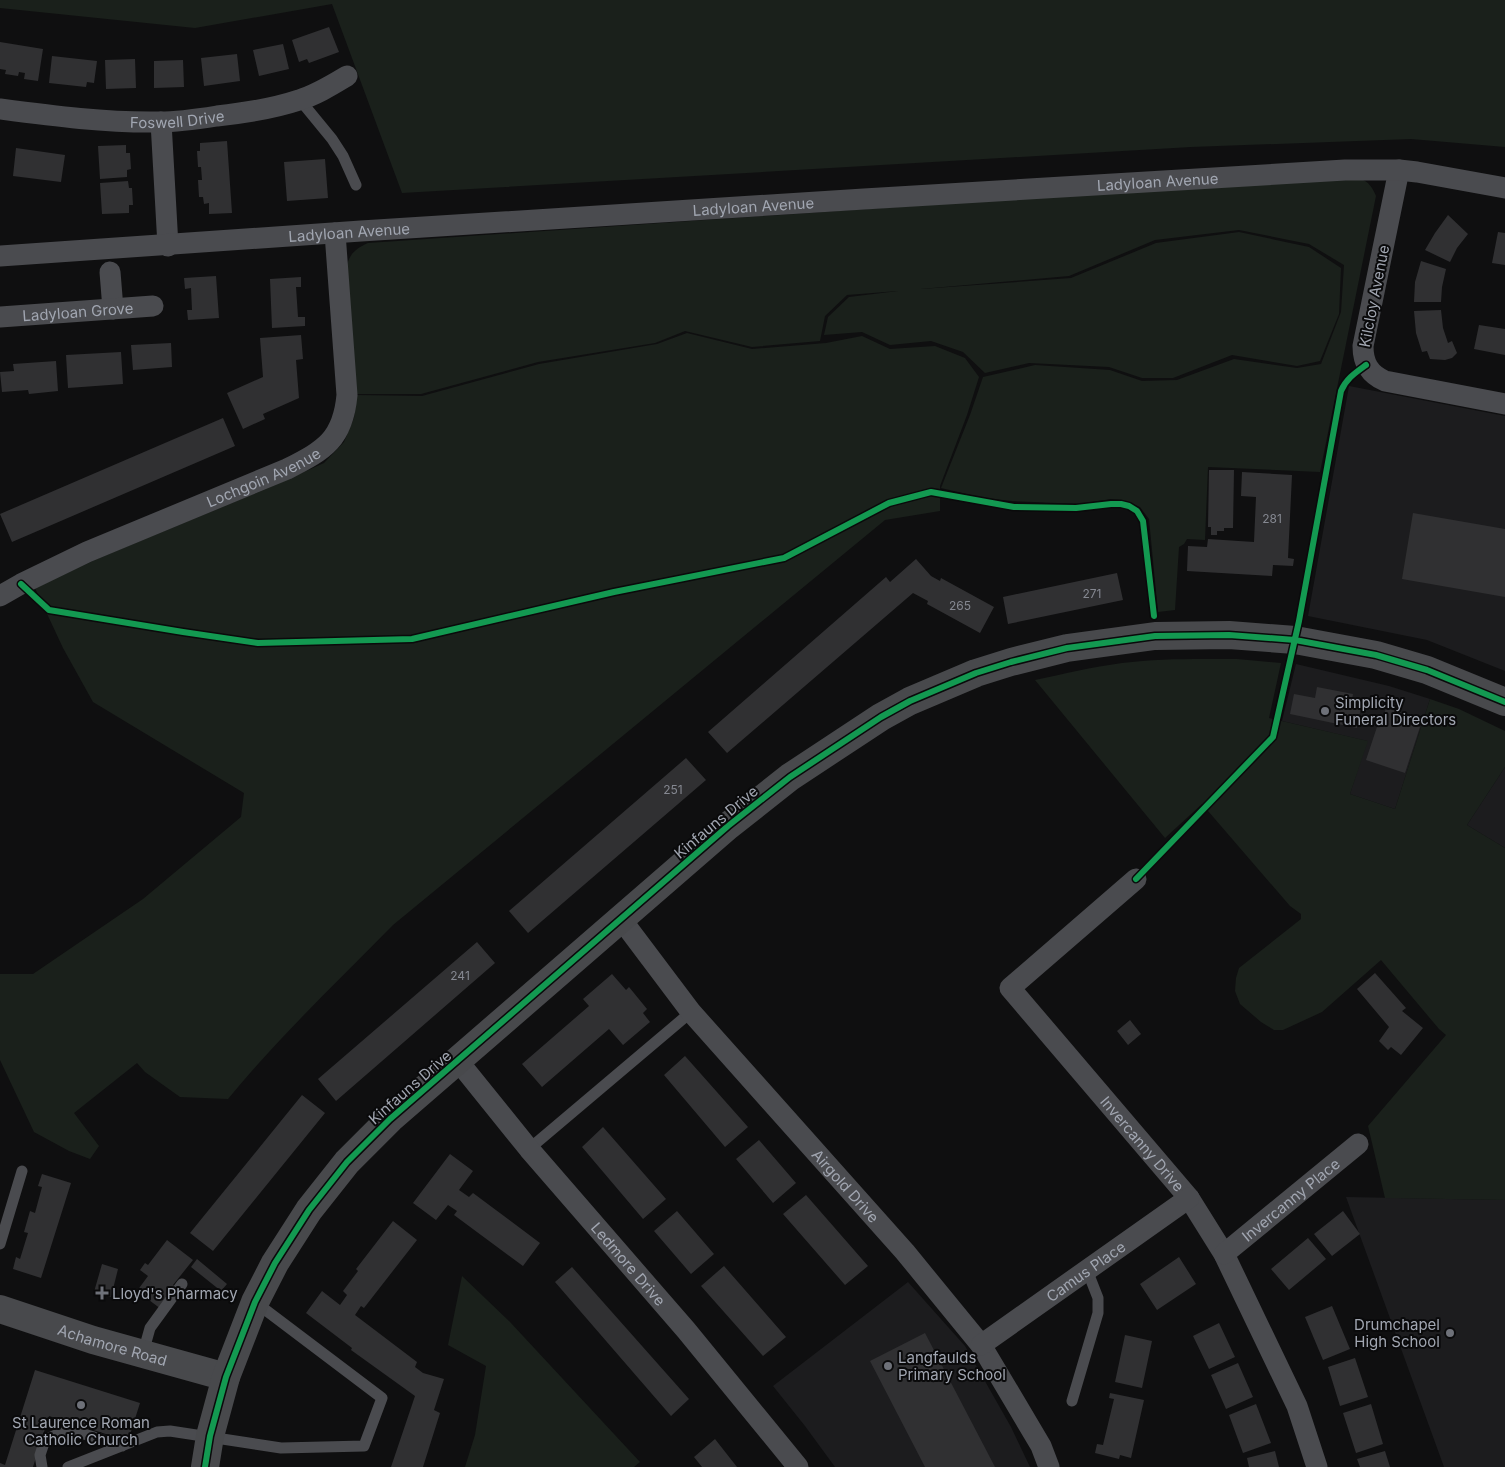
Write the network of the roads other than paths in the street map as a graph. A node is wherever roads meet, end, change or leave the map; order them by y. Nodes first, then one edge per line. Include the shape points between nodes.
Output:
1 (347, 76) dead end
2 (300, 100) junction
3 (0, 109) edge
4 (161, 122) junction
5 (1398, 170) junction
6 (356, 185) dead end
7 (1505, 188) edge
8 (335, 233) junction
9 (168, 246) junction
10 (0, 256) edge
11 (110, 272) dead end
12 (153, 306) dead end
13 (113, 309) junction
14 (0, 317) edge
15 (1505, 404) edge
16 (0, 596) edge
17 (1505, 702) edge
18 (1136, 879) dead end
19 (621, 919) junction
20 (691, 1012) junction
21 (458, 1061) junction
22 (1358, 1144) dead end
23 (529, 1149) junction
24 (22, 1171) dead end
25 (1189, 1198) junction
26 (0, 1244) edge
27 (1224, 1254) junction
28 (1087, 1270) junction
29 (182, 1284) dead end
30 (255, 1302) junction
31 (0, 1308) edge
32 (981, 1345) junction
33 (143, 1353) junction
34 (226, 1377) junction
35 (1072, 1401) dead end
36 (210, 1436) junction
37 (122, 1446) junction
38 (42, 1467) edge
39 (68, 1467) edge
40 (206, 1467) edge
41 (798, 1467) edge
42 (1049, 1467) edge
43 (1317, 1467) edge

1 - 2 street, Foswell Drive
2 - 4 street, Foswell Drive via 257,111
2 - 6 lane via 332,139
3 - 4 street, Foswell Drive via 102,120
4 - 9 street
5 - 7 street, Ladyloan Avenue
5 - 8 street, Ladyloan Avenue via 1257,175
5 - 15 street, Kilcloy Avenue via 1363,346 1366,364 1373,375 1385,381
8 - 9 street, Ladyloan Avenue
8 - 16 street, Lochgoin Avenue via 347,395 345,413 329,443 314,456 288,469 87,552
9 - 10 street, Ladyloan Avenue
11 - 13 street
12 - 13 street, Ladyloan Grove
13 - 14 street, Ladyloan Grove
17 - 19 street, Kinfauns Drive via 1427,670 1376,655 1295,640 1229,635 1155,636 1067,648 976,673 881,717 790,777
18 - 25 street, Invercanny Drive via 1010,988
19 - 20 street, Airgold Drive
19 - 21 street, Kinfauns Drive
20 - 23 lane
20 - 32 street, Airgold Drive via 905,1252
21 - 23 street, Ledmore Drive
21 - 30 street, Kinfauns Drive via 390,1119 347,1162 308,1210
22 - 27 street, Invercanny Place
23 - 41 street, Ledmore Drive via 686,1330
24 - 26 lane
25 - 27 street, Invercanny Drive
25 - 28 street, Camus Place
27 - 43 street, Invercanny Drive via 1297,1406
28 - 32 street, Camus Place
28 - 35 lane via 1098,1298 1098,1314
29 - 33 lane via 150,1328
30 - 34 street, Kinfauns Drive
30 - 36 lane via 382,1398 364,1446 281,1448
31 - 33 street, Achamore Road via 93,1340
32 - 42 street, Airgold Drive via 1041,1446
33 - 34 street, Achamore Road
34 - 36 street, Kinfauns Drive
36 - 37 lane via 157,1432
36 - 40 street, Kinfauns Drive
37 - 38 lane via 81,1433 60,1433 45,1440 40,1456
37 - 39 lane

